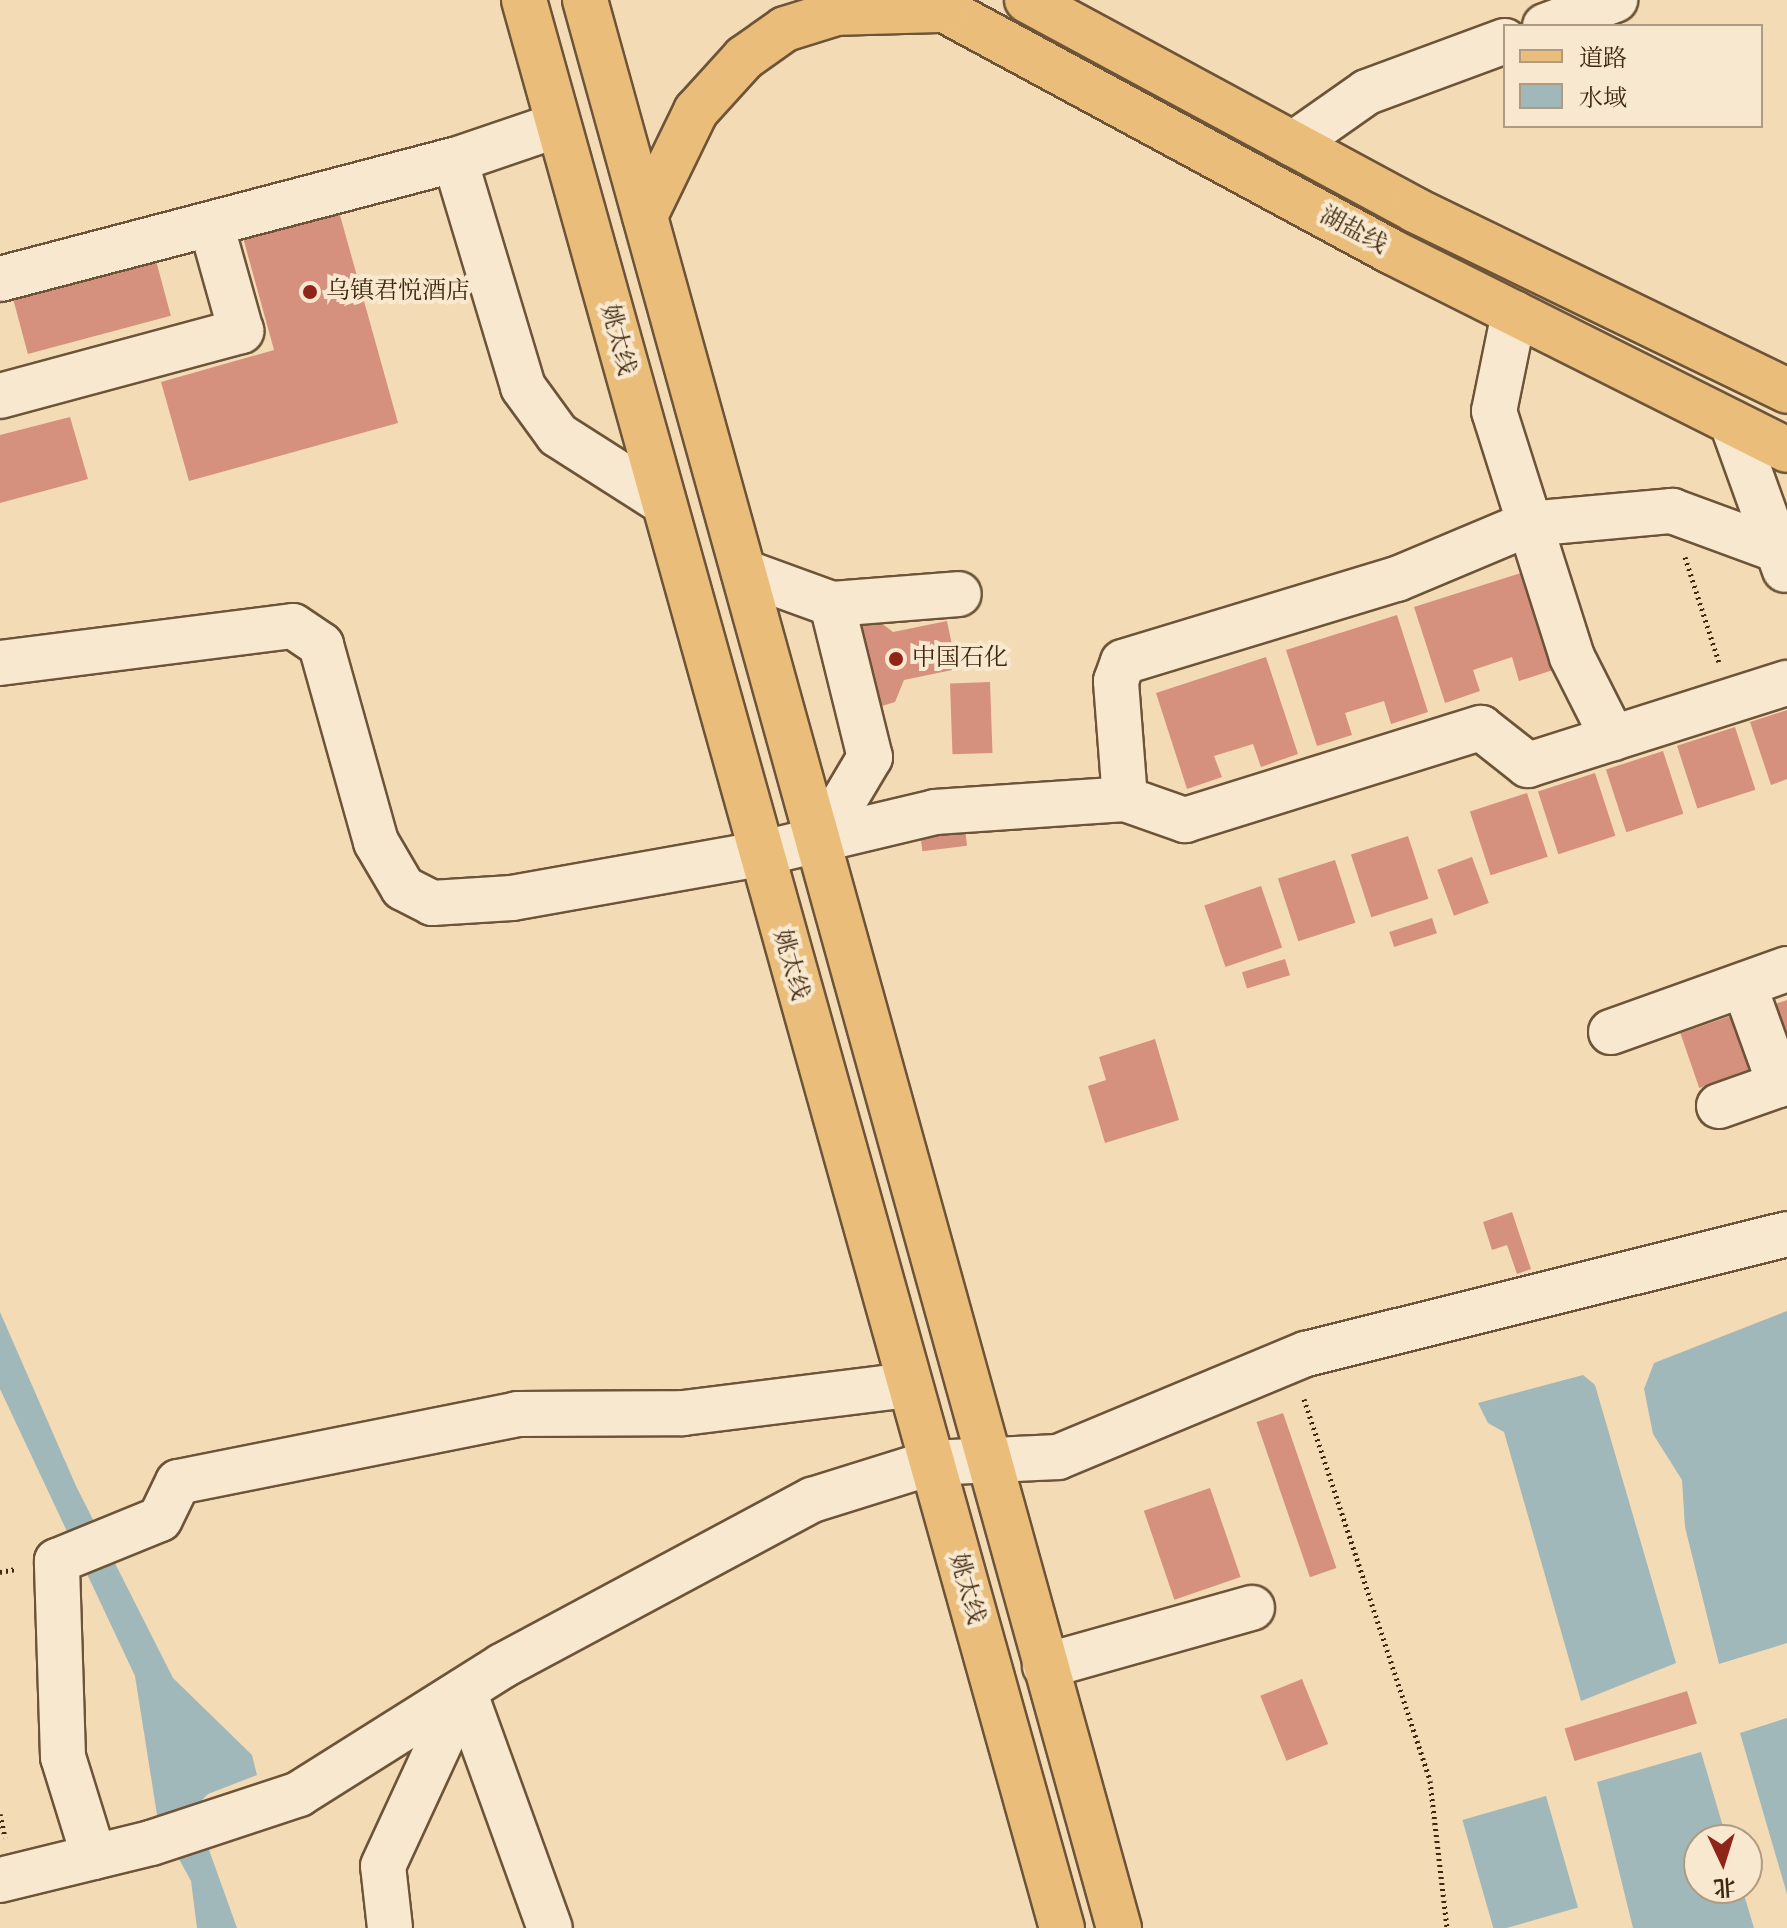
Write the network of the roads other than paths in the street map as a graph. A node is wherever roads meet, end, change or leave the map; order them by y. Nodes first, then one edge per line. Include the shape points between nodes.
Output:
1 (498, 0) edge
2 (524, 0) edge
3 (585, 0) edge
4 (1027, 0) edge
5 (1593, 4) edge
6 (935, 5) edge
7 (1549, 24) edge
8 (1503, 42) edge
9 (539, 55) junction
10 (558, 125) junction
11 (1293, 144) junction
12 (455, 160) junction
13 (645, 216) junction
14 (211, 224) junction
15 (0, 279) edge
16 (1514, 313) junction
17 (1787, 391) edge
18 (0, 396) edge
19 (1732, 423) junction
20 (1787, 450) edge
21 (660, 500) junction
22 (1528, 524) junction
23 (1782, 564) edge
24 (744, 572) junction
25 (959, 594) dead end
26 (832, 604) junction
27 (0, 663) edge
28 (1787, 683) edge
29 (1613, 738) junction
30 (1125, 799) junction
31 (819, 843) junction
32 (759, 854) junction
33 (1787, 969) edge
34 (1744, 985) junction
35 (1611, 1032) dead end
36 (1783, 1084) edge
37 (1719, 1106) dead end
38 (1787, 1234) edge
39 (909, 1385) junction
40 (988, 1461) junction
41 (930, 1463) junction
42 (1252, 1608) dead end
43 (1045, 1666) junction
44 (464, 1691) junction
45 (94, 1857) junction
46 (0, 1880) edge
47 (390, 1928) edge
48 (550, 1928) edge
49 (1062, 1928) edge
50 (1119, 1928) edge

1 - 9 main road
2 - 9 main road, 姚太线
3 - 13 main road
4 - 11 main road, 湖盐线
5 - 7 street
6 - 13 main road via 836,13 785,29 744,58 696,111
6 - 16 main road, 湖盐线
8 - 11 street via 1367,92
9 - 10 main road, 姚太线
10 - 12 street
10 - 21 main road, 姚太线
11 - 17 main road, 湖盐线
12 - 14 street
12 - 21 street via 523,387 558,435
13 - 24 main road
14 - 15 street
14 - 18 street via 241,331
16 - 19 main road, 湖盐线
16 - 22 street via 1494,411
19 - 20 main road, 湖盐线
19 - 23 street
21 - 32 main road, 姚太线
22 - 23 street via 1672,511
22 - 29 street via 1572,657
22 - 30 street via 1397,579 1123,662 1116,681
24 - 26 street
24 - 31 main road
25 - 26 street
26 - 31 street via 870,757
27 - 32 street via 293,626 321,645 376,842 403,888 432,903 512,898
28 - 29 street
29 - 30 street via 1528,765 1481,728 1185,820
30 - 31 street via 935,812
31 - 32 street
31 - 40 main road
32 - 39 main road, 姚太线
33 - 34 street
34 - 35 street
34 - 36 street
36 - 37 street
38 - 40 street via 1291,1360 1058,1457
39 - 41 main road, 姚太线
39 - 45 street via 683,1413 502,1417 178,1482 160,1519 57,1561 63,1757
40 - 41 street
40 - 43 main road
41 - 44 street via 812,1500 666,1573
41 - 49 main road, 姚太线
42 - 43 street
43 - 50 main road
44 - 45 street via 299,1794
44 - 47 street via 383,1866
44 - 48 street
45 - 46 street

